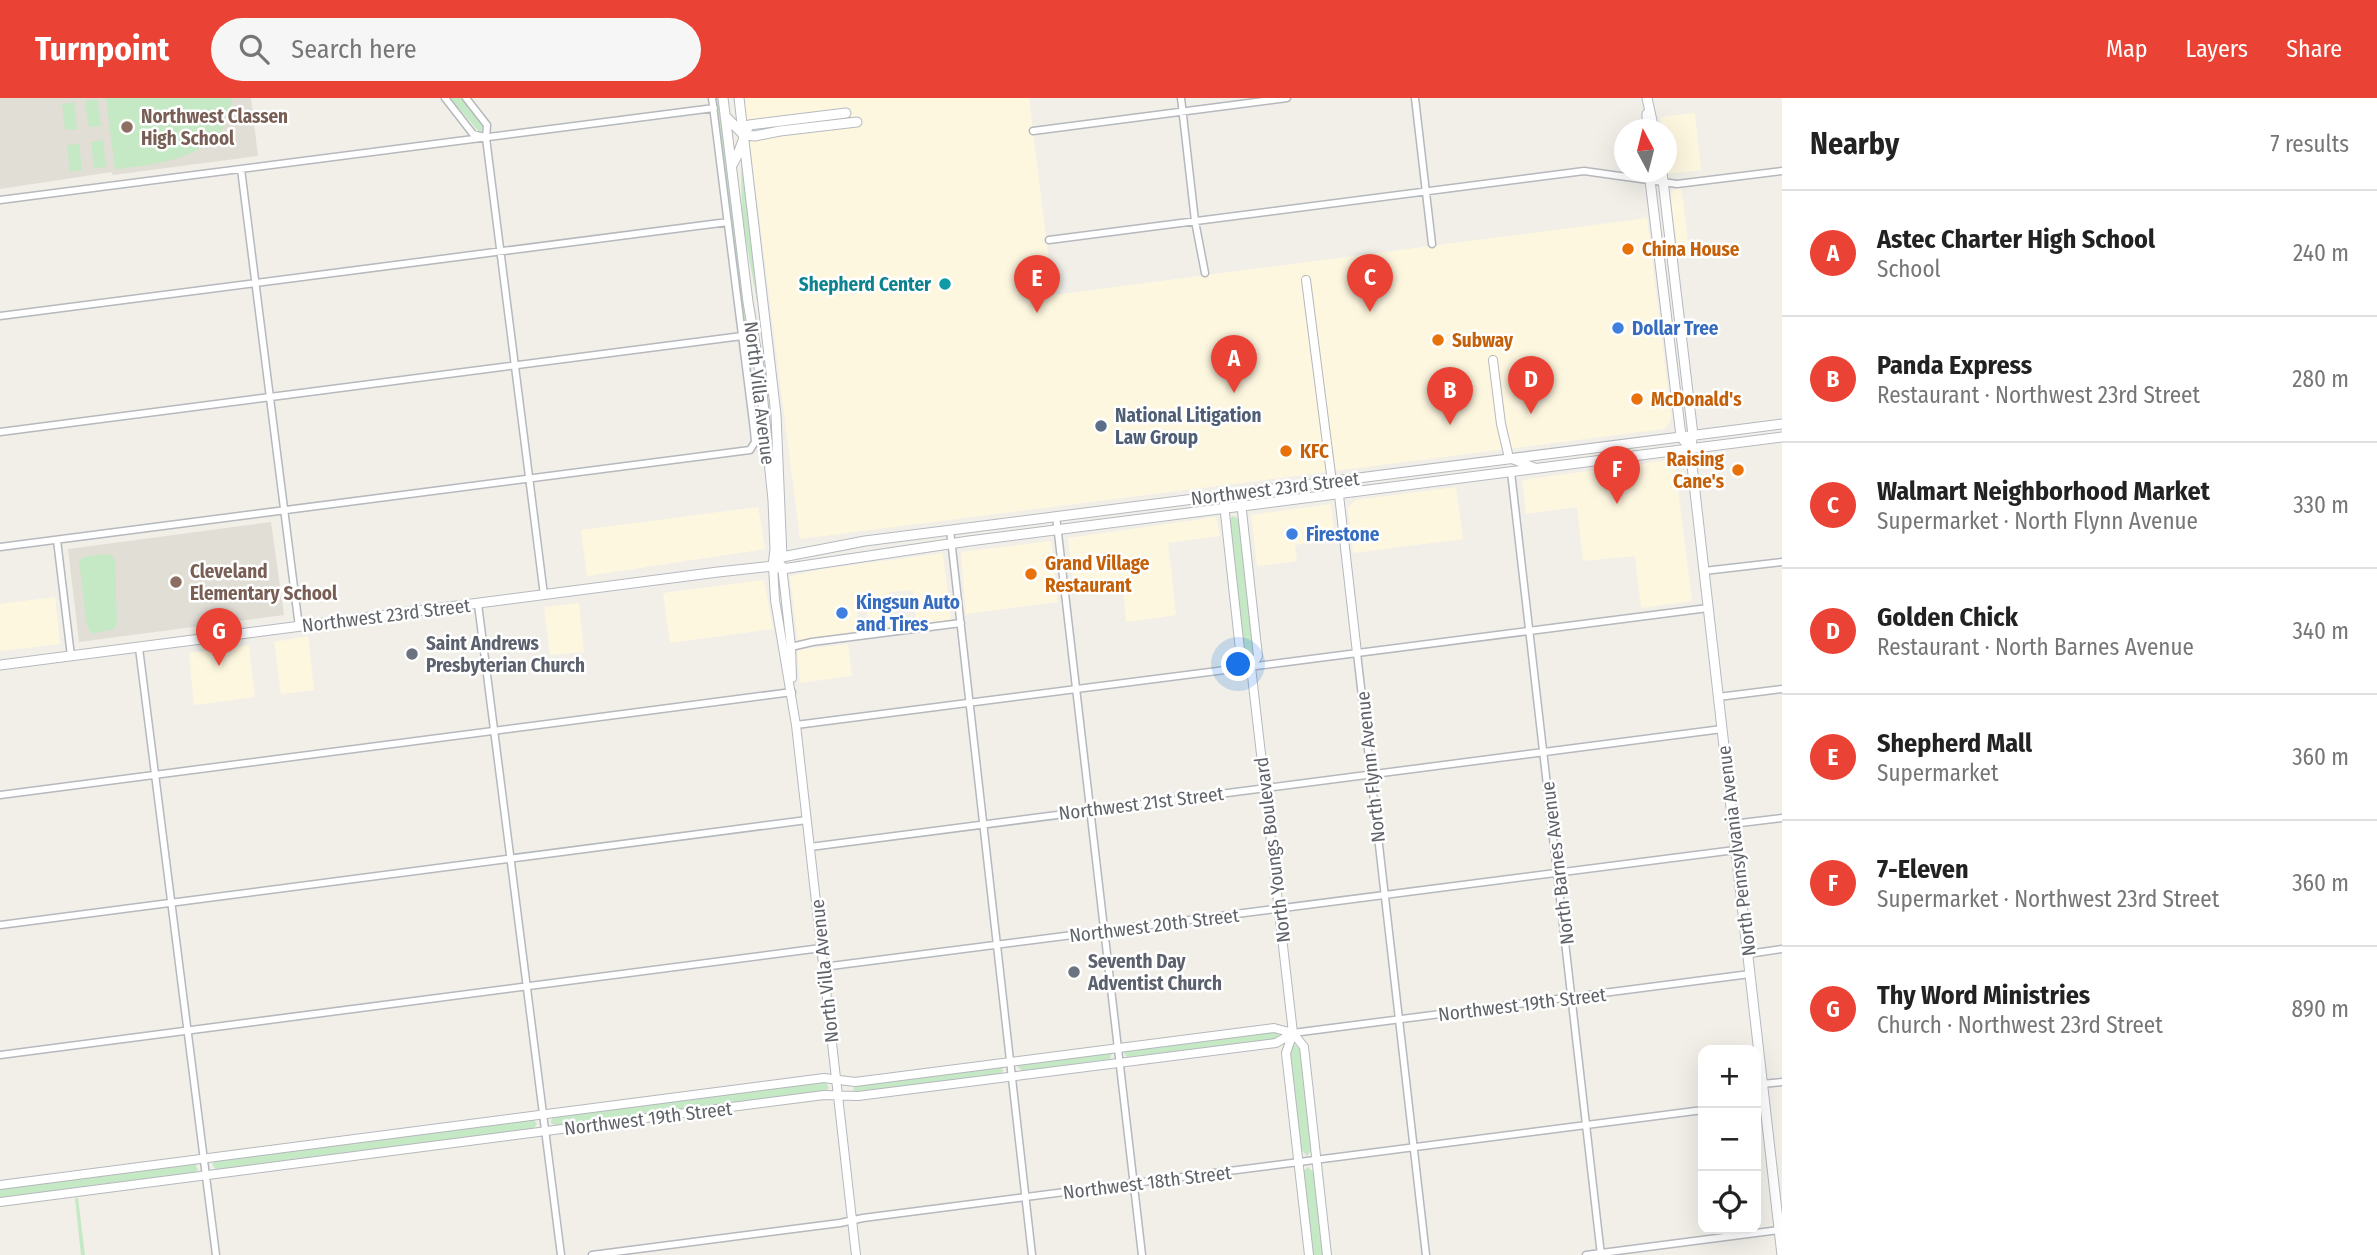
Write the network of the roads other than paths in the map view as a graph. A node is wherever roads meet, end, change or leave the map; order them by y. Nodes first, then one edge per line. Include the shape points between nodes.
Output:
1 (445, 98) edge
2 (466, 98) edge
3 (712, 98) edge
4 (723, 98) edge
5 (740, 98) edge
6 (1181, 98) edge
7 (1287, 98) edge
8 (1415, 98) edge
9 (714, 108) junction
10 (1182, 112) junction
11 (846, 113) dead end
12 (725, 116) junction
13 (1647, 119) edge
14 (1652, 119) edge
15 (856, 122) dead end
16 (1034, 131) dead end
17 (744, 135) junction
18 (486, 138) junction
19 (732, 166) junction
20 (241, 169) junction
21 (1782, 171) edge
22 (1614, 173) edge
23 (1651, 182) edge
24 (1660, 182) edge
25 (1664, 184) junction
26 (1426, 191) junction
27 (0, 200) edge
28 (728, 222) junction
29 (1195, 222) junction
30 (1670, 237) junction
31 (1657, 238) junction
32 (1049, 240) dead end
33 (1432, 244) dead end
34 (501, 251) junction
35 (1205, 273) dead end
36 (1675, 278) junction
37 (1662, 279) junction
38 (1306, 280) dead end
39 (256, 283) junction
40 (748, 302) junction
41 (0, 316) edge
42 (765, 316) junction
43 (742, 336) junction
44 (758, 350) junction
45 (1493, 360) dead end
46 (515, 366) junction
47 (270, 397) junction
48 (1780, 424) edge
49 (0, 432) edge
50 (1693, 435) junction
51 (1681, 436) junction
52 (1781, 437) edge
53 (1690, 448) junction
54 (1508, 458) junction
55 (1437, 468) junction
56 (1536, 468) junction
57 (1511, 472) junction
58 (1393, 474) junction
59 (1495, 474) junction
60 (530, 480) junction
61 (1332, 482) junction
62 (1439, 482) junction
63 (1395, 488) junction
64 (1240, 493) junction
65 (1223, 495) junction
66 (1339, 495) junction
67 (1152, 503) junction
68 (1242, 507) junction
69 (1225, 509) junction
70 (284, 511) junction
71 (1056, 516) junction
72 (1154, 517) junction
73 (982, 526) junction
74 (950, 530) junction
75 (1058, 530) junction
76 (906, 536) junction
77 (1015, 536) junction
78 (57, 540) junction
79 (865, 541) junction
80 (970, 541) junction
81 (951, 544) junction
82 (0, 547) edge
83 (829, 548) junction
84 (908, 550) junction
85 (868, 556) junction
86 (782, 557) junction
87 (831, 562) junction
88 (1782, 562) edge
89 (777, 567) junction
90 (1704, 571) junction
91 (544, 595) junction
92 (478, 604) junction
93 (1708, 608) junction
94 (961, 623) junction
95 (299, 627) junction
96 (1530, 631) junction
97 (791, 647) junction
98 (139, 648) junction
99 (1357, 653) junction
100 (71, 656) junction
101 (0, 665) edge
102 (1251, 667) junction
103 (1782, 689) edge
104 (791, 690) junction
105 (1077, 690) junction
106 (1718, 697) junction
107 (970, 703) junction
108 (796, 725) junction
109 (1722, 729) junction
110 (494, 731) junction
111 (1544, 751) junction
112 (157, 774) junction
113 (1371, 774) junction
114 (1265, 787) junction
115 (0, 794) edge
116 (1090, 810) junction
117 (1782, 818) edge
118 (807, 820) junction
119 (984, 824) junction
120 (1732, 824) junction
121 (810, 847) junction
122 (1735, 850) junction
123 (510, 859) junction
124 (1558, 873) junction
125 (1385, 895) junction
126 (172, 903) junction
127 (1279, 909) junction
128 (0, 925) edge
129 (1104, 931) junction
130 (997, 945) junction
131 (821, 948) junction
132 (1782, 949) edge
133 (1748, 954) junction
134 (823, 968) junction
135 (1750, 974) junction
136 (527, 986) junction
137 (1572, 997) junction
138 (1399, 1019) junction
139 (188, 1030) junction
140 (1293, 1033) junction
141 (1117, 1047) junction
142 (0, 1055) edge
143 (1010, 1061) junction
144 (1119, 1062) junction
145 (1012, 1076) junction
146 (836, 1080) junction
147 (1782, 1082) edge
148 (1762, 1084) junction
149 (1761, 1094) edge
150 (838, 1096) junction
151 (1761, 1108) edge
152 (1698, 1111) edge
153 (543, 1114) junction
154 (1587, 1125) junction
155 (545, 1131) junction
156 (1413, 1147) junction
157 (204, 1158) junction
158 (1317, 1160) junction
159 (1298, 1163) junction
160 (206, 1175) junction
161 (1133, 1184) junction
162 (0, 1185) edge
163 (1025, 1197) junction
164 (0, 1202) edge
165 (1779, 1210) edge
166 (852, 1221) junction
167 (1779, 1230) junction
168 (1601, 1254) edge
169 (216, 1255) edge
170 (561, 1255) edge
171 (592, 1255) edge
172 (856, 1255) edge
173 (1032, 1255) edge
174 (1142, 1255) edge
175 (1308, 1255) edge
176 (1327, 1255) edge
177 (1426, 1255) edge
178 (1586, 1255) edge
179 (1782, 1255) edge

1 - 18 street via 473,134
2 - 18 street via 487,125
3 - 9 street, North Villa Avenue
4 - 12 main road, North Villa Avenue
5 - 17 main road, North Villa Avenue
6 - 10 street
7 - 10 street
8 - 26 street
9 - 18 street
9 - 28 street, North Villa Avenue
10 - 16 street
10 - 29 street
11 - 17 main road via 750,125
12 - 17 main road
12 - 19 main road, North Villa Avenue
13 - 14 main road via 1647,98
15 - 17 main road
17 - 19 main road
17 - 42 main road, North Villa Avenue
18 - 20 street
18 - 34 street
19 - 40 main road, North Villa Avenue
20 - 27 street
20 - 39 street
21 - 25 street
22 - 26 street via 1584,171
23 - 31 main road
24 - 25 street
25 - 30 main road, North Pennsylvania Avenue
26 - 29 street
26 - 33 street
28 - 34 street
28 - 43 street, North Villa Avenue
29 - 32 street
29 - 35 street
30 - 31 main road
30 - 36 main road, North Pennsylvania Avenue
31 - 37 main road
34 - 39 street
34 - 46 street
36 - 37 main road
36 - 50 main road, North Pennsylvania Avenue
37 - 51 main road
38 - 61 street, North Flynn Avenue
39 - 41 street
39 - 47 street
40 - 42 main road
40 - 44 main road, North Villa Avenue
42 - 44 main road
42 - 86 main road, North Villa Avenue via 778,434
43 - 46 street
43 - 60 street, North Villa Avenue via 755,439 747,451
44 - 89 main road, North Villa Avenue
45 - 54 street
46 - 47 street
46 - 60 street
47 - 49 street
47 - 70 street
48 - 50 main road, Northwest 23rd Street
48 - 52 main road
50 - 51 main road, Northwest 23rd Street
50 - 53 main road, North Pennsylvania Avenue
51 - 53 main road
51 - 54 main road, Northwest 23rd Street
52 - 53 main road, Northwest 23rd Street
53 - 56 main road, Northwest 23rd Street
53 - 90 main road, North Pennsylvania Avenue
54 - 55 main road, Northwest 23rd Street
54 - 56 street
54 - 59 street
55 - 58 main road, Northwest 23rd Street
55 - 62 main road
56 - 57 main road, Northwest 23rd Street
57 - 59 main road, Northwest 23rd Street
57 - 96 street, North Barnes Avenue
58 - 61 main road, Northwest 23rd Street
58 - 63 main road
59 - 62 main road, Northwest 23rd Street
60 - 70 street
60 - 91 street
61 - 64 main road, Northwest 23rd Street
61 - 66 street, North Flynn Avenue
62 - 63 main road, Northwest 23rd Street
63 - 66 main road, Northwest 23rd Street
64 - 65 main road, Northwest 23rd Street
64 - 68 street, North Youngs Boulevard
65 - 67 main road, Northwest 23rd Street
65 - 69 street, North Youngs Boulevard
66 - 68 main road, Northwest 23rd Street
66 - 99 street, North Flynn Avenue
67 - 71 main road, Northwest 23rd Street
67 - 72 main road
68 - 69 main road, Northwest 23rd Street
68 - 102 street, North Youngs Boulevard via 1258,656
69 - 72 main road, Northwest 23rd Street
69 - 102 street, North Youngs Boulevard via 1241,659
70 - 78 street
70 - 95 street
71 - 73 main road, Northwest 23rd Street
71 - 75 street
72 - 75 main road, Northwest 23rd Street
73 - 74 main road, Northwest 23rd Street
73 - 77 main road
73 - 80 main road
74 - 76 main road, Northwest 23rd Street
74 - 81 street
75 - 77 main road, Northwest 23rd Street
75 - 105 street
76 - 79 main road, Northwest 23rd Street
76 - 84 main road
77 - 80 main road, Northwest 23rd Street
78 - 82 street
78 - 100 street
79 - 83 main road, Northwest 23rd Street
79 - 85 main road
80 - 81 main road, Northwest 23rd Street
81 - 84 main road, Northwest 23rd Street
81 - 94 street
83 - 86 main road, Northwest 23rd Street
83 - 87 main road
84 - 85 main road, Northwest 23rd Street
85 - 87 main road, Northwest 23rd Street
86 - 89 main road
87 - 89 main road, Northwest 23rd Street
88 - 90 street
89 - 91 main road, Northwest 23rd Street
89 - 97 street, North Villa Avenue
89 - 104 street, North Villa Avenue via 775,600
90 - 93 main road, North Pennsylvania Avenue
91 - 92 main road, Northwest 23rd Street
92 - 95 main road, Northwest 23rd Street
92 - 110 street
93 - 96 street
93 - 106 main road, North Pennsylvania Avenue
94 - 97 street
94 - 107 street
95 - 98 main road, Northwest 23rd Street
96 - 99 street
96 - 111 street, North Barnes Avenue
97 - 104 street, North Villa Avenue
98 - 100 main road, Northwest 23rd Street
98 - 112 street
99 - 102 street
99 - 113 street, North Flynn Avenue
100 - 101 main road, Northwest 23rd Street
102 - 105 street
102 - 114 street, North Youngs Boulevard
103 - 106 street
104 - 108 street, North Villa Avenue
104 - 110 street
105 - 107 street
105 - 116 street
106 - 109 main road, North Pennsylvania Avenue
107 - 108 street
107 - 119 street
108 - 118 street, North Villa Avenue
109 - 111 street, Northwest 21st Street
109 - 120 main road, North Pennsylvania Avenue
110 - 112 street
110 - 123 street
111 - 113 street, Northwest 21st Street
111 - 124 street, North Barnes Avenue
112 - 115 street
112 - 126 street
113 - 114 street, Northwest 21st Street
113 - 125 street, North Flynn Avenue
114 - 116 street, Northwest 21st Street
114 - 127 street, North Youngs Boulevard
116 - 119 street, Northwest 21st Street
116 - 129 street
117 - 120 street
118 - 121 street, North Villa Avenue
118 - 123 street
119 - 121 street, Northwest 21st Street
119 - 130 street
120 - 122 main road, North Pennsylvania Avenue
121 - 131 street, North Villa Avenue
122 - 124 street, Northwest 20th Street
122 - 133 main road, North Pennsylvania Avenue
123 - 126 street
123 - 136 street
124 - 125 street, Northwest 20th Street
124 - 137 street, North Barnes Avenue
125 - 127 street, Northwest 20th Street
125 - 138 street, North Flynn Avenue
126 - 128 street
126 - 139 street
127 - 129 street, Northwest 20th Street
127 - 140 street, North Youngs Boulevard
129 - 130 street, Northwest 20th Street
129 - 141 street
130 - 134 street, Northwest 20th Street
130 - 143 street
131 - 134 street, North Villa Avenue
131 - 136 street
132 - 133 street
133 - 135 main road, North Pennsylvania Avenue
134 - 146 street, North Villa Avenue
135 - 137 street, Northwest 19th Street
135 - 148 main road, North Pennsylvania Avenue
136 - 139 street
136 - 153 street
137 - 138 street, Northwest 19th Street
137 - 154 street, North Barnes Avenue
138 - 140 street, Northwest 19th Street
138 - 156 street, North Flynn Avenue
139 - 142 street
139 - 157 street
140 - 141 street, Northwest 19th Street via 1274,1028
140 - 144 street, Northwest 19th Street via 1276,1043
140 - 158 street, North Youngs Boulevard via 1304,1047
140 - 159 street, North Youngs Boulevard via 1286,1053
141 - 143 street, Northwest 19th Street
141 - 144 street
143 - 145 street
143 - 146 street, Northwest 19th Street via 855,1082
144 - 145 street, Northwest 19th Street
144 - 161 street
145 - 150 street, Northwest 19th Street
145 - 163 street
146 - 150 street, North Villa Avenue
146 - 153 street, Northwest 19th Street
147 - 148 street
148 - 149 main road, North Pennsylvania Avenue
150 - 155 street, Northwest 19th Street
150 - 166 street, North Villa Avenue
151 - 165 main road, North Pennsylvania Avenue
152 - 154 street, Northwest 18th Street
153 - 155 street
153 - 157 street, Northwest 19th Street
154 - 156 street, Northwest 18th Street
154 - 168 street, North Barnes Avenue
155 - 160 street, Northwest 19th Street
155 - 170 street
156 - 158 street, Northwest 18th Street
156 - 177 street, North Flynn Avenue
157 - 160 street
157 - 162 street, Northwest 19th Street
158 - 159 street, Northwest 18th Street
158 - 176 street, North Youngs Boulevard
159 - 161 street, Northwest 18th Street
159 - 175 street, North Youngs Boulevard
160 - 164 street, Northwest 19th Street
160 - 169 street
161 - 163 street, Northwest 18th Street
161 - 174 street
163 - 166 street, Northwest 18th Street
163 - 173 street
165 - 167 main road, North Pennsylvania Avenue
166 - 171 street, Northwest 18th Street
166 - 172 street, North Villa Avenue
167 - 168 street
167 - 179 main road, North Pennsylvania Avenue
168 - 178 street

